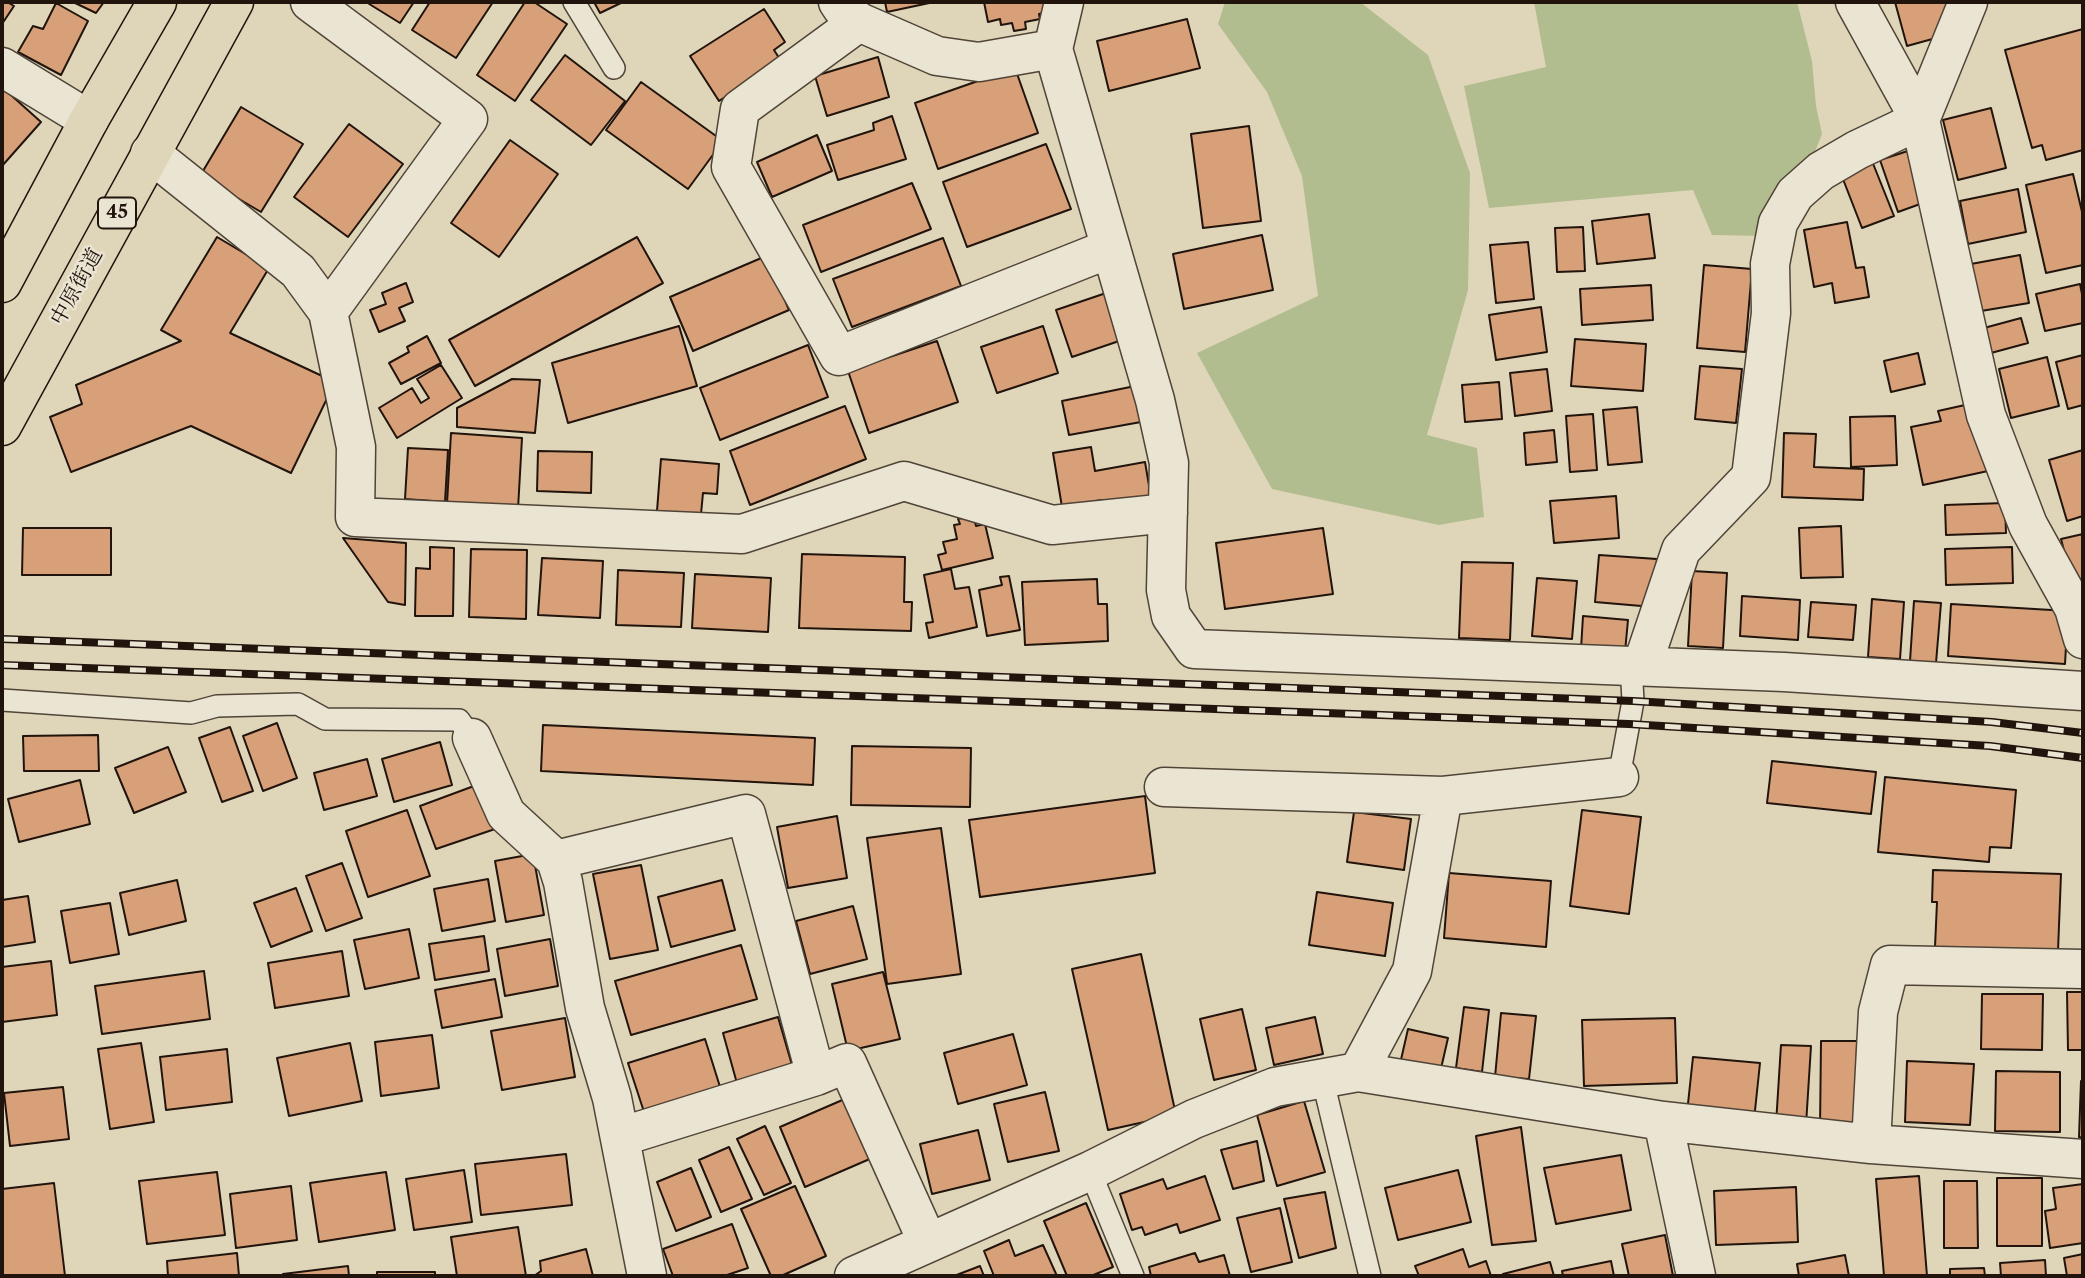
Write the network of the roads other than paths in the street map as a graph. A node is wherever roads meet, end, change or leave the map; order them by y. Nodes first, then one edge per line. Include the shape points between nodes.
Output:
1 (157, 2) edge
2 (234, 2) edge
3 (310, 2) edge
4 (574, 2) edge
5 (1064, 2) edge
6 (1854, 2) edge
7 (1968, 2) edge
8 (848, 12) edge
9 (1053, 49) junction
10 (2, 67) edge
11 (614, 68) dead end
12 (89, 120) junction
13 (1920, 120) junction
14 (150, 153) junction
15 (1111, 248) junction
16 (6, 265) edge
17 (328, 312) junction
18 (2, 426) edge
19 (1168, 513) junction
20 (2083, 639) edge
21 (1642, 666) junction
22 (2083, 691) edge
23 (2, 700) edge
24 (472, 738) joint
25 (1619, 777) joint
26 (1164, 787) dead end
27 (1443, 796) junction
28 (556, 860) junction
29 (2083, 969) edge
30 (1340, 1075) junction
31 (816, 1076) junction
32 (1663, 1121) junction
33 (620, 1136) junction
34 (1871, 1144) junction
35 (2083, 1159) edge
36 (1090, 1171) junction
37 (928, 1243) junction
38 (648, 1276) edge
39 (854, 1276) edge
40 (1133, 1276) edge
41 (1370, 1276) edge
42 (1696, 1276) edge

1 - 12 main road
2 - 14 main road, 中原街道 / 45
3 - 17 street via 468,118
4 - 11 lane
5 - 9 street
6 - 13 street
7 - 13 street
8 - 9 street via 937,56 979,62
8 - 15 street via 740,109 731,167 839,356
9 - 15 street
10 - 12 street
12 - 16 main road
13 - 20 street via 1986,415 2028,525 2074,608
13 - 21 street via 1821,170 1795,194 1778,223 1770,264 1771,313 1751,477 1681,550
14 - 17 street via 298,271
14 - 18 main road, 中原街道 / 45
15 - 19 street via 1155,400 1168,463
17 - 19 street via 356,447 355,517 742,534 904,481 1052,525
19 - 21 street via 1166,590 1171,616 1194,649
21 - 22 street
21 - 25 lane via 1632,683
23 - 24 lane via 191,713 217,706 298,704 325,719 459,720
24 - 28 street via 506,814
25 - 27 street
26 - 27 street
27 - 30 street via 1412,971
28 - 31 street via 746,814
28 - 33 street via 585,1008
29 - 34 street via 1890,965 1878,1012
30 - 32 street
30 - 36 street via 1275,1087 1194,1119
30 - 41 lane
31 - 33 street
31 - 37 street via 847,1063
32 - 34 street
32 - 42 street
33 - 38 street
34 - 35 street
36 - 37 street
36 - 40 lane
37 - 39 street

